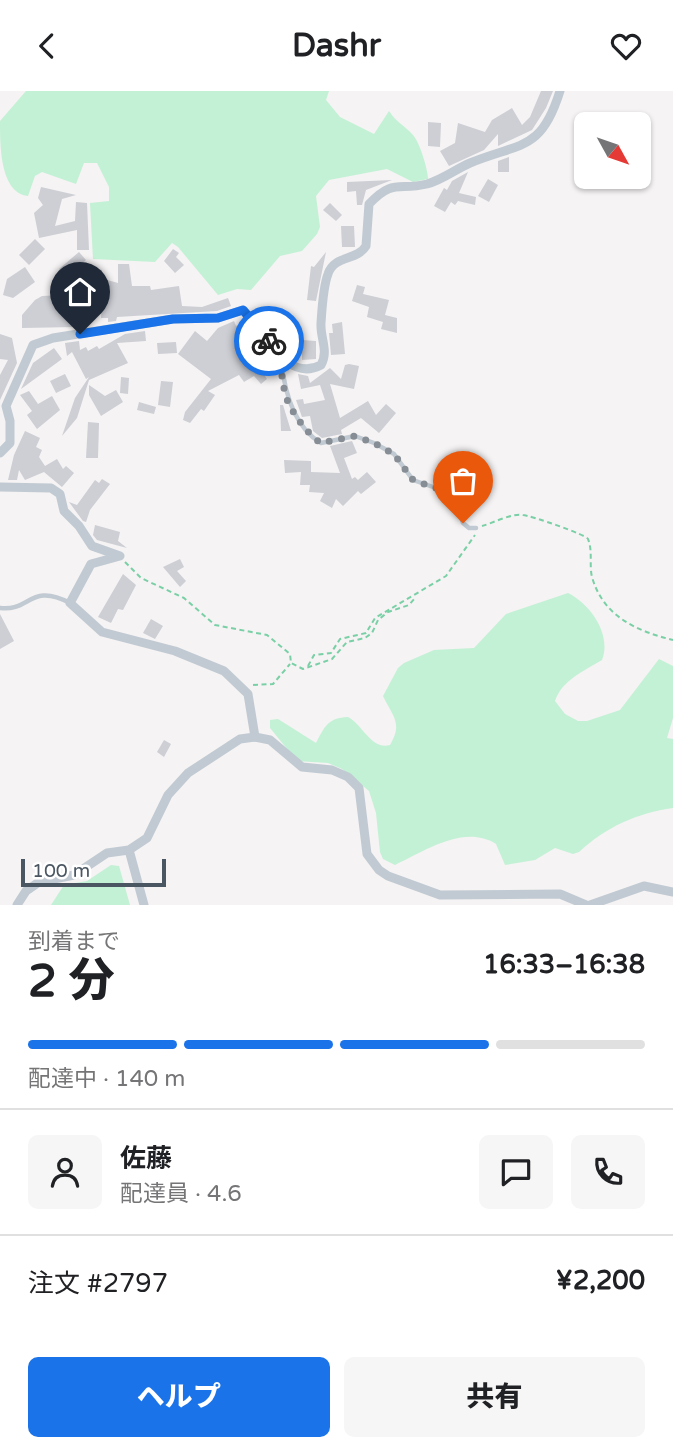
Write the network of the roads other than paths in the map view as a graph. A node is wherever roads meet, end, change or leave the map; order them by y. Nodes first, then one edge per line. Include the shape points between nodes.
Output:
1 (560, 91) edge
2 (281, 358) junction
3 (0, 453) edge
4 (0, 487) edge
5 (476, 528) road end
6 (70, 603) junction
7 (0, 608) edge
8 (255, 737) junction
9 (129, 850) junction
10 (673, 892) edge
11 (17, 905) edge
12 (144, 905) edge
13 (588, 905) edge

1 - 2 street via 544,128 529,144 497,152 433,182 383,189 369,204 363,252 333,264 327,275 321,365 305,369
2 - 3 street via 243,310 218,318 173,319 53,338 33,345 6,406 10,443
2 - 5 lane via 285,397 313,438 321,443 355,436 394,454 413,480 453,494 463,523
4 - 6 street via 51,488 60,494 64,511 92,546 120,556 91,564
6 - 7 lane via 41,594 9,609
6 - 8 street via 102,632 175,651 224,671 248,694
8 - 9 street via 240,739 188,773 168,795 147,838
8 - 13 street via 270,740 302,767 348,776 359,788 367,854 388,876 439,895 560,894
9 - 11 street via 107,853 74,875 39,882
9 - 12 street
10 - 13 street via 644,886

